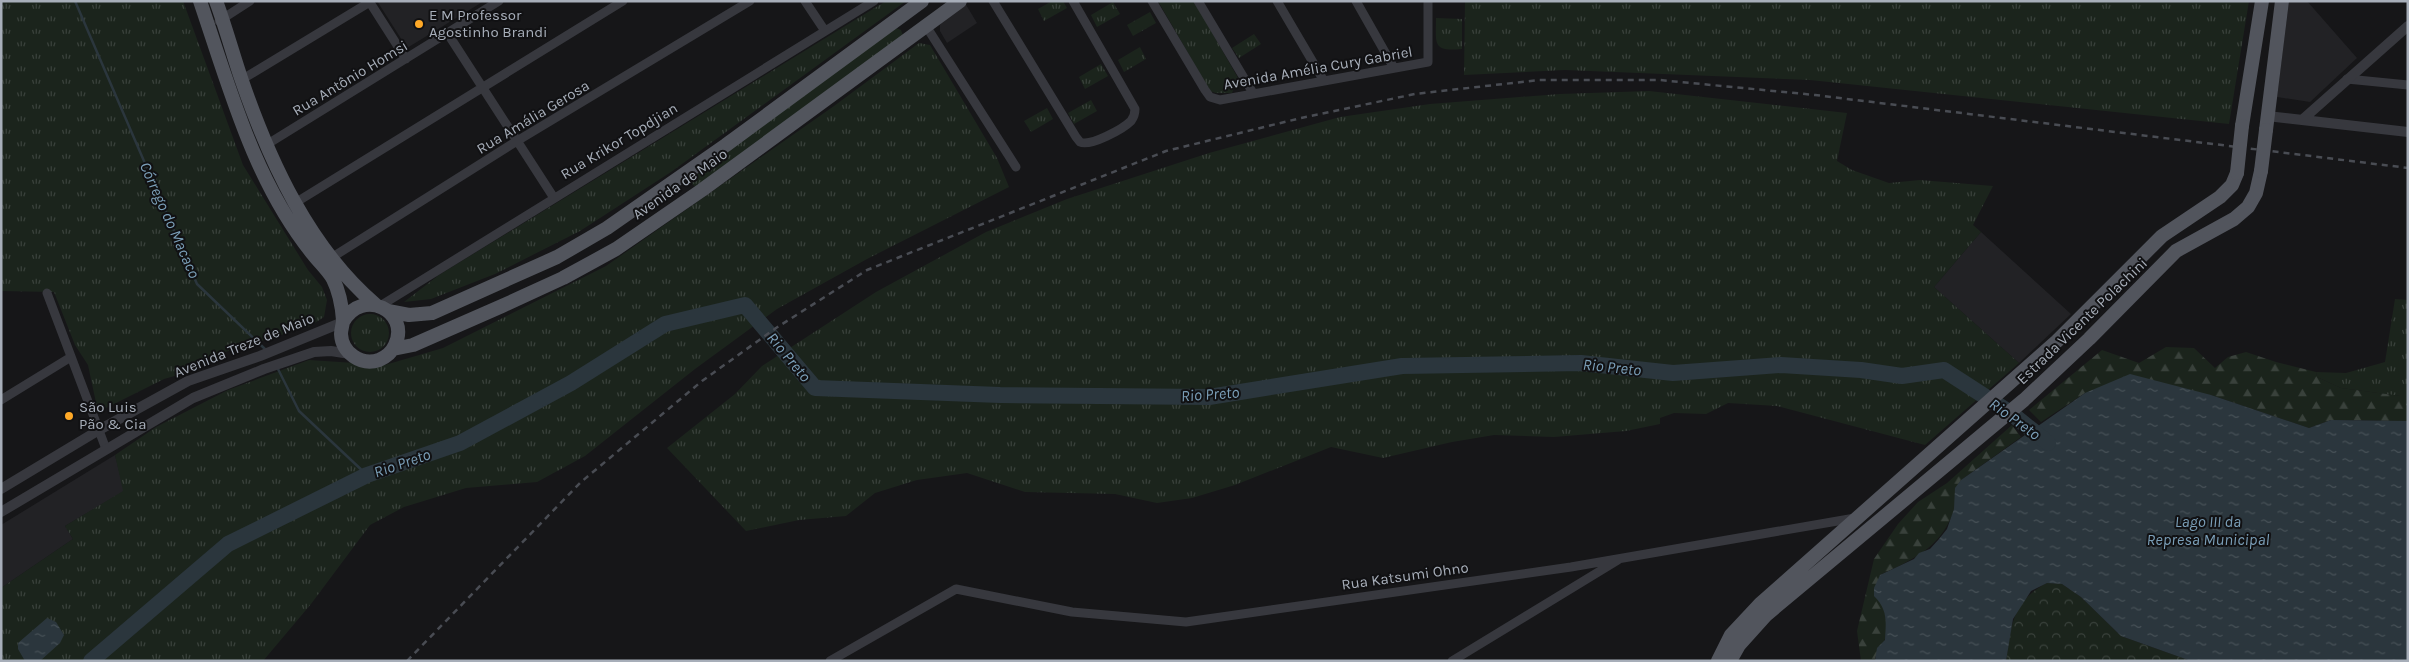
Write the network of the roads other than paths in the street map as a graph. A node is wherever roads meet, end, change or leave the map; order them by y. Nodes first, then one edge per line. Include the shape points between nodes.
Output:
1 (200, 1) edge
2 (216, 1) edge
3 (250, 1) edge
4 (623, 1) edge
5 (750, 1) edge
6 (806, 1) edge
7 (874, 1) edge
8 (924, 1) edge
9 (960, 1) edge
10 (993, 1) edge
11 (1073, 1) edge
12 (1152, 1) edge
13 (1198, 1) edge
14 (1277, 1) edge
15 (1356, 1) edge
16 (1428, 1) edge
17 (2262, 1) edge
18 (2282, 1) edge
19 (370, 2) edge
20 (497, 2) edge
21 (222, 18) junction
22 (895, 21) junction
23 (926, 26) junction
24 (2408, 26) edge
25 (209, 30) junction
26 (825, 31) junction
27 (448, 34) junction
28 (914, 35) junction
29 (406, 59) junction
30 (1394, 68) junction
31 (1241, 74) junction
32 (2348, 79) junction
33 (241, 80) junction
34 (1324, 81) junction
35 (2408, 85) edge
36 (483, 88) junction
37 (1253, 94) junction
38 (1235, 97) junction
39 (2302, 120) junction
40 (2267, 123) junction
41 (2408, 132) edge
42 (517, 141) junction
43 (266, 145) junction
44 (1016, 167) dead end
45 (554, 198) junction
46 (295, 203) junction
47 (331, 258) junction
48 (47, 293) dead end
49 (381, 307) junction
50 (343, 322) junction
51 (393, 349) junction
52 (350, 354) junction
53 (72, 357) junction
54 (2, 399) edge
55 (99, 430) junction
56 (106, 449) junction
57 (1, 489) edge
58 (1, 512) edge
59 (1857, 518) junction
60 (1624, 556) junction
61 (830, 661) edge
62 (1452, 661) edge
63 (1718, 661) edge
64 (1730, 661) edge

1 - 25 main road
2 - 21 main road
3 - 21 street
4 - 36 street
5 - 42 street, Rua Amália Gerosa
6 - 26 street
7 - 26 street, Rua Krikor Topdjian
8 - 22 main road, Avenida de Maio
8 - 23 main road via 922,12
9 - 23 main road, Avenida de Maio
10 - 11 street via 1080,142 1090,144 1126,125 1134,116 1134,104
12 - 38 street, Avenida Amélia Cury Gabriel via 1205,90 1214,99
13 - 31 street
14 - 34 street
15 - 30 street
16 - 30 street, Avenida Amélia Cury Gabriel via 1428,62
17 - 59 main road, Estrada Vicente Polachini, bridge via 2237,173 2232,185 2156,242 2057,341
18 - 40 main road, Estrada Vicente Polachini
19 - 29 street
19 - 33 street
20 - 27 street, Rua Antônio Homsi
21 - 25 street
21 - 33 main road
22 - 28 main road
22 - 49 main road, Avenida de Maio via 726,146 607,228 557,257 432,313 409,315
23 - 28 main road, Avenida de Maio
23 - 44 street
24 - 32 street
25 - 50 main road via 254,153 284,211 308,249 332,278 340,299
26 - 45 street, Rua Krikor Topdjian
27 - 29 street, Rua Antônio Homsi
27 - 36 street
28 - 51 main road, Avenida de Maio via 616,249 502,306 413,345
29 - 43 street, Rua Antônio Homsi
30 - 34 street, Avenida Amélia Cury Gabriel
31 - 37 street
31 - 38 street via 1240,88
32 - 35 street
32 - 39 street
33 - 43 main road
34 - 37 street, Avenida Amélia Cury Gabriel
36 - 42 street
36 - 46 street
37 - 38 street, Avenida Amélia Cury Gabriel
39 - 40 street
39 - 41 street
40 - 64 main road, Estrada Vicente Polachini, bridge via 2261,171 2256,193 2248,207 2234,220 2176,251 2024,400 1766,615 1739,645
42 - 45 street
42 - 47 street, Rua Amália Gerosa
43 - 46 main road
45 - 49 street, Rua Krikor Topdjian
46 - 47 main road
47 - 49 main road via 359,291
48 - 53 street
49 - 50 main road via 359,306 349,312
49 - 51 main road via 393,316 398,329
50 - 52 main road via 341,336
50 - 55 street, Avenida Treze de Maio via 188,381
51 - 52 main road via 383,358 369,362
52 - 56 street, Avenida Treze de Maio via 314,352 264,370 194,398
53 - 54 street
53 - 55 street
55 - 56 street
55 - 57 street, Avenida Treze de Maio
56 - 58 street, Avenida Treze de Maio
59 - 60 street, Rua Katsumi Ohno
59 - 63 main road, Estrada Vicente Polachini via 1744,620 1731,635
60 - 61 street, Rua Katsumi Ohno via 1571,567 1186,622 1072,612 956,588
60 - 62 street

